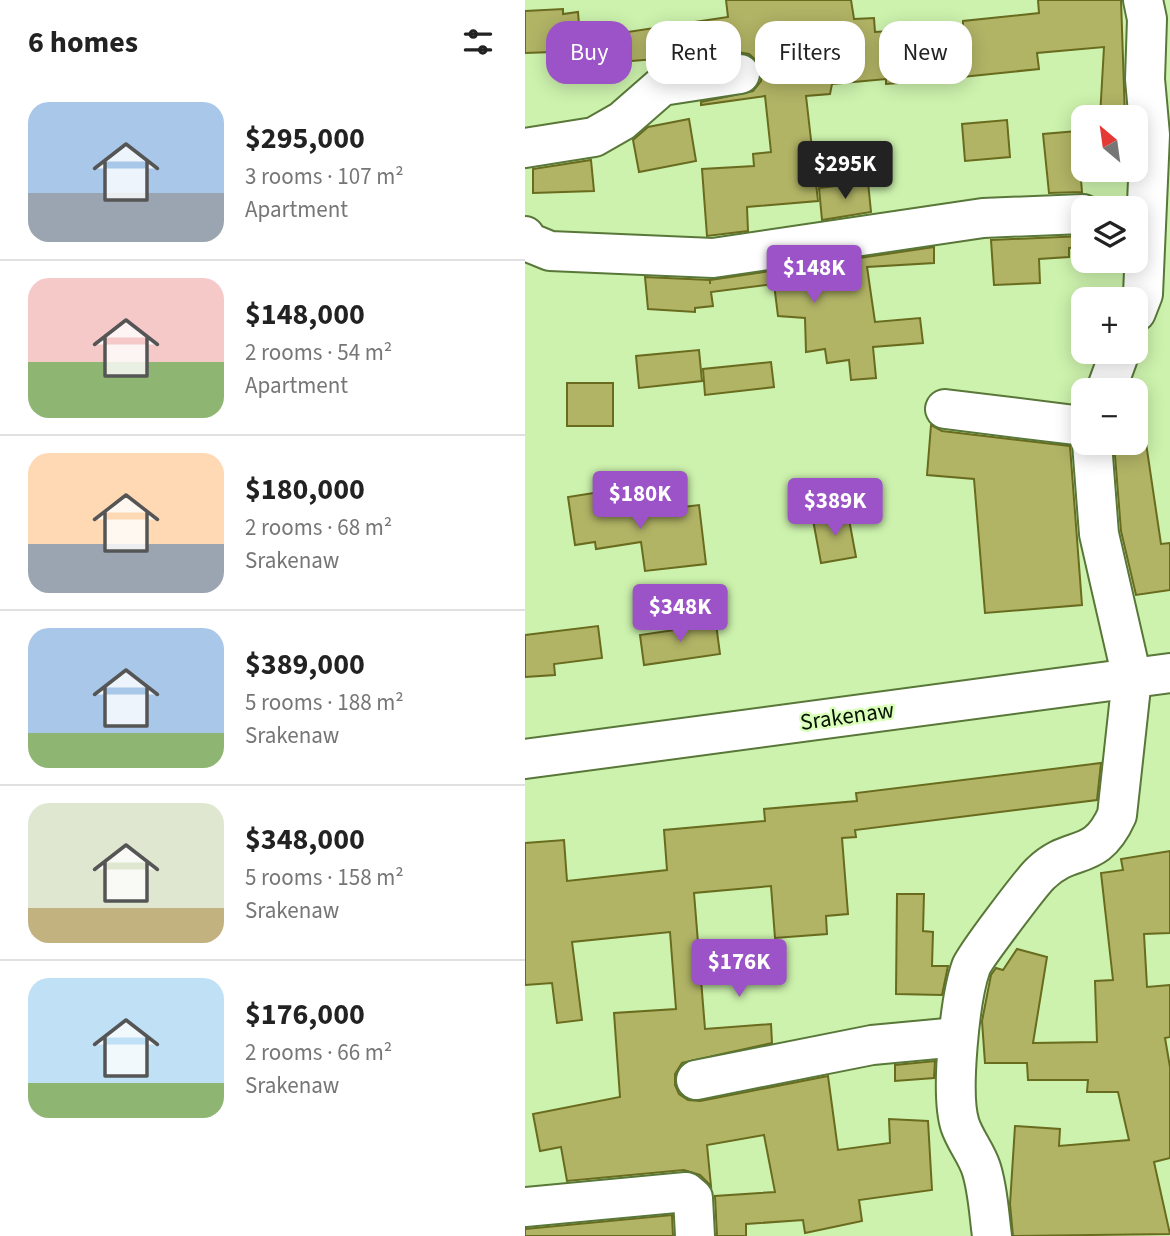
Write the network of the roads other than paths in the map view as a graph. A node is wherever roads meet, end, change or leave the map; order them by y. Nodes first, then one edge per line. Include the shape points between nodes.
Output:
1 (1153, 13) edge
2 (674, 84) edge
3 (525, 148) edge
4 (1150, 198) edge
5 (1071, 214) edge
6 (525, 236) edge
7 (1150, 300) edge
8 (945, 409) dead end
9 (1071, 425) edge
10 (1094, 455) edge
11 (1170, 673) edge
12 (1132, 678) junction
13 (525, 759) edge
14 (958, 1037) junction
15 (696, 1080) dead end
16 (525, 1207) edge
17 (695, 1236) edge
18 (992, 1236) edge

1 - 4 street via 1145,79
2 - 3 street via 661,86 622,121 594,137
4 - 7 street
5 - 6 street via 983,218 713,258 550,251 528,242
8 - 9 street
10 - 12 street via 1099,534
11 - 12 street, Srakenaw
12 - 13 street, Srakenaw
12 - 14 street via 1117,815 1110,831 1096,847 1040,874 971,966
14 - 15 street via 872,1045
14 - 18 street via 960,1124 981,1169
16 - 17 street via 686,1192 693,1198

